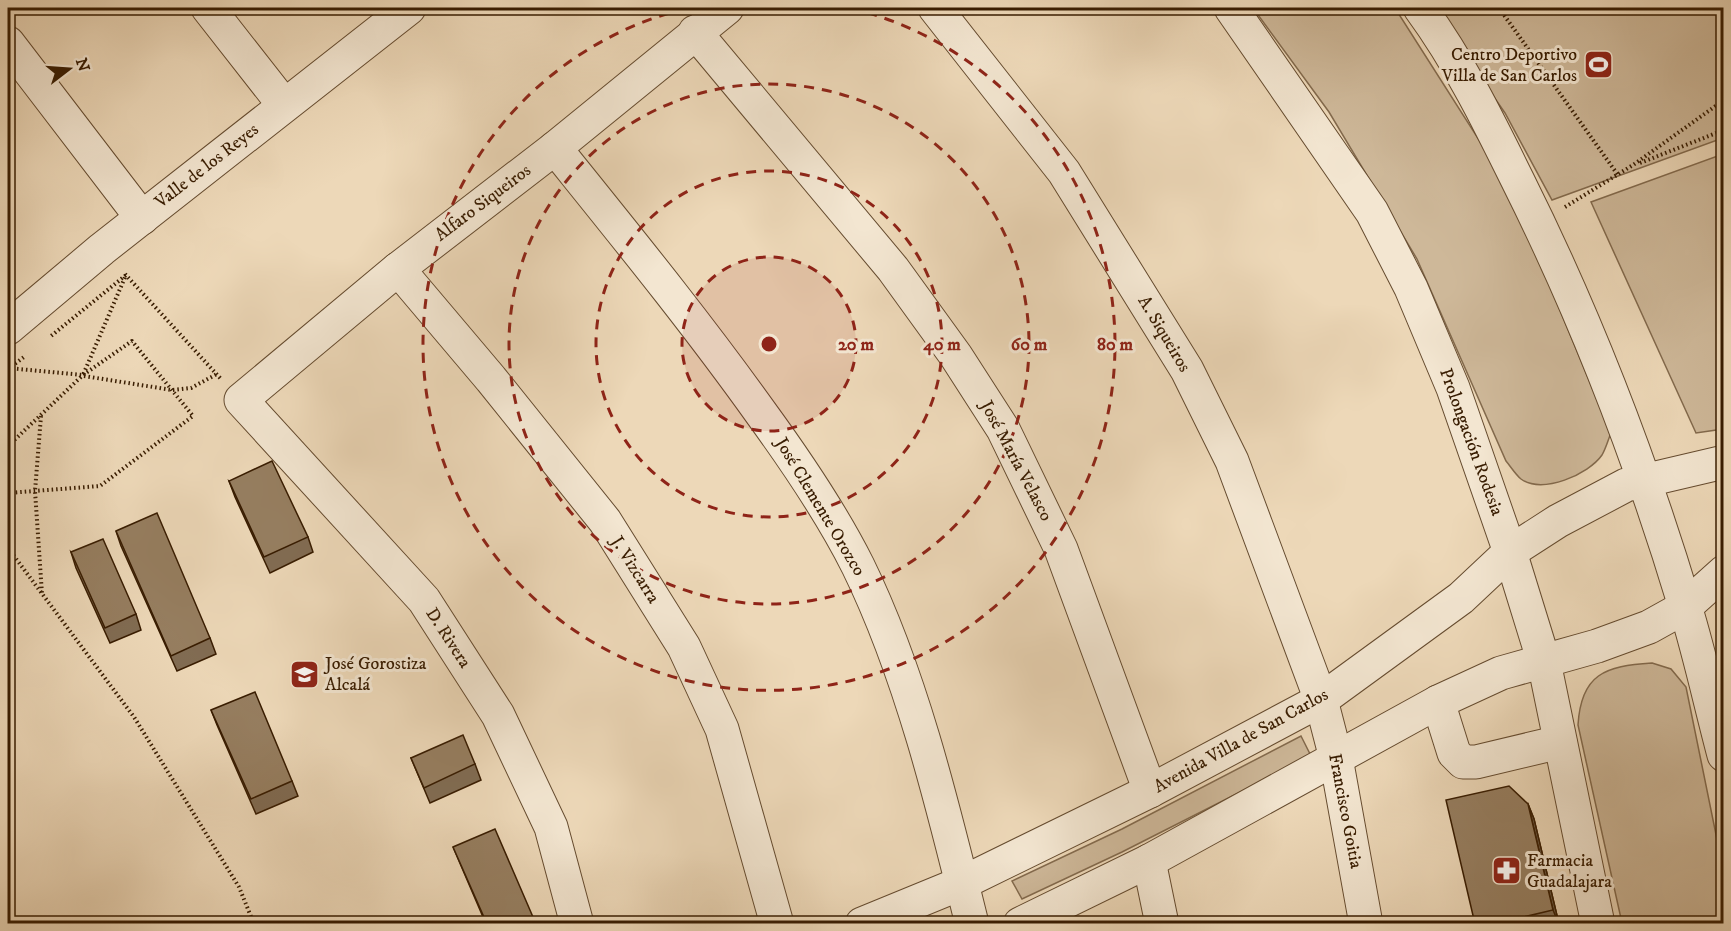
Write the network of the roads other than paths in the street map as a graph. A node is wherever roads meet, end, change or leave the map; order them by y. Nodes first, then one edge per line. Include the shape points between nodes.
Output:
1 (208, 8) edge
2 (409, 8) edge
3 (727, 8) edge
4 (935, 8) edge
5 (1231, 8) edge
6 (1420, 8) edge
7 (695, 32) junction
8 (8, 43) edge
9 (284, 105) junction
10 (555, 148) junction
11 (142, 218) junction
12 (398, 269) junction
13 (8, 328) edge
14 (241, 400) joint
15 (1724, 462) edge
16 (1644, 481) junction
17 (1510, 552) junction
18 (1724, 572) edge
19 (1685, 607) junction
20 (1544, 662) junction
21 (1321, 700) junction
22 (1437, 702) junction
23 (1560, 742) junction
24 (1724, 755) edge
25 (1336, 758) junction
26 (1150, 791) junction
27 (1149, 861) junction
28 (962, 883) junction
29 (578, 924) edge
30 (777, 924) edge
31 (862, 924) edge
32 (972, 924) edge
33 (1020, 924) edge
34 (1162, 924) edge
35 (1366, 924) edge
36 (1598, 924) edge

1 - 9 street
2 - 9 street, Valle de los Reyes
3 - 7 street, Alfaro Siqueiros
4 - 21 street, A. Siqueiros via 1064,172 1187,370 1232,461
5 - 17 street, Prolongación Rodesia via 1372,212 1407,279 1453,388
6 - 16 street via 1488,120 1539,223 1592,342
7 - 10 street, Alfaro Siqueiros
7 - 26 street, José María Velasco via 893,269 1003,429 1061,549
8 - 11 street
9 - 11 street, Valle de los Reyes
10 - 12 street, Alfaro Siqueiros
10 - 28 street, José Clemente Orozco via 718,352 801,469 857,564 908,690
11 - 13 street, Valle de los Reyes
12 - 14 street, Alfaro Siqueiros
12 - 30 street, J. Vizcarra via 605,521 684,647 722,729
14 - 29 street, D. Rivera via 424,600 498,715 550,827
15 - 16 street, Avenida Villa de San Carlos
16 - 17 street, Avenida Villa de San Carlos via 1626,485 1558,521
16 - 19 street
17 - 20 street, Prolongación Rodesia
17 - 21 street, Avenida Villa de San Carlos via 1461,598
18 - 19 street
19 - 20 street via 1628,635
19 - 24 street
20 - 22 street via 1501,673
20 - 23 street, Prolongación Rodesia
21 - 25 street, Francisco Goitia
21 - 26 street, Avenida Villa de San Carlos
22 - 23 street via 1454,753 1463,762
22 - 25 street
23 - 36 street, Prolongación Rodesia
25 - 27 street
25 - 35 street, Francisco Goitia
26 - 28 street, Avenida Villa de San Carlos
27 - 33 street
27 - 34 street
28 - 31 street, Avenida Villa de San Carlos
28 - 32 street, José Clemente Orozco

